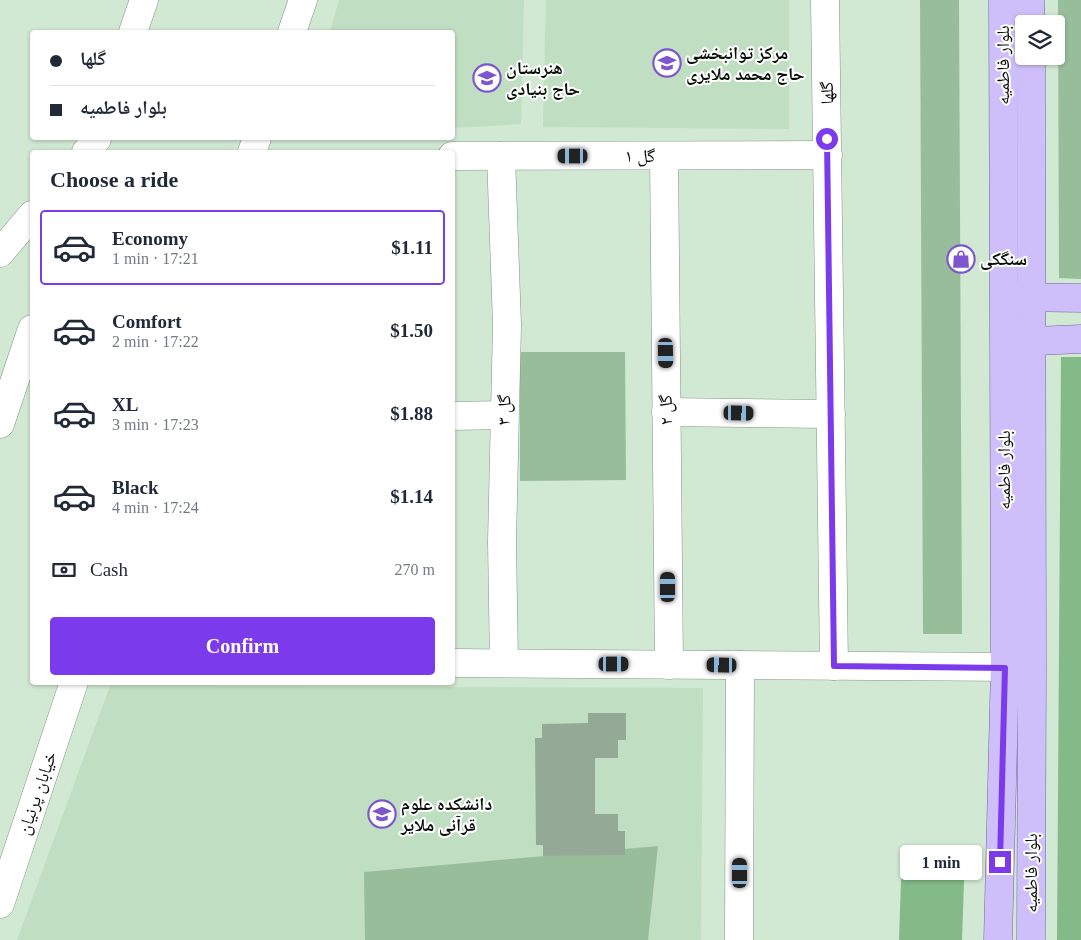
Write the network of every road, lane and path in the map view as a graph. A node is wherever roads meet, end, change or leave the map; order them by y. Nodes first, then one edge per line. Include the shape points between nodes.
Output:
1 (144, 0) edge
2 (303, 0) edge
3 (825, 0) edge
4 (1003, 0) edge
5 (1030, 0) edge
6 (1030, 15) edge
7 (134, 30) edge
8 (293, 30) edge
9 (1031, 65) edge
10 (828, 155) junction
11 (455, 156) edge
12 (501, 156) junction
13 (664, 156) junction
14 (30, 217) edge
15 (0, 253) edge
16 (1003, 297) junction
17 (1031, 297) junction
18 (1081, 298) edge
19 (30, 335) edge
20 (1081, 339) edge
21 (1004, 342) junction
22 (1032, 342) junction
23 (666, 412) junction
24 (831, 414) junction
25 (504, 415) junction
26 (455, 416) edge
27 (0, 424) edge
28 (455, 663) edge
29 (504, 664) junction
30 (669, 665) junction
31 (740, 666) junction
32 (834, 666) junction
33 (1032, 667) junction
34 (1005, 668) junction
35 (73, 685) edge
36 (0, 904) edge
37 (739, 940) edge
38 (998, 940) edge
39 (1031, 940) edge

1 - 7 street
2 - 8 street
3 - 10 street, گلها
4 - 16 main road, بلوار فاطمیه
5 - 6 main road, بلوار فاطمیه
9 - 17 main road, بلوار فاطمیه
10 - 13 street, گل ۱
10 - 24 street, گلها
11 - 12 street, گل ۱
12 - 13 street, گل ۱
12 - 25 street, گل ۳ via 507,325
13 - 23 street, گل ۲
14 - 15 street
16 - 17 main road
16 - 21 main road, بلوار فاطمیه
17 - 18 main road
17 - 22 main road, بلوار فاطمیه
19 - 27 street
20 - 22 main road
21 - 22 main road
21 - 34 main road, بلوار فاطمیه
22 - 33 main road, بلوار فاطمیه
23 - 24 street
23 - 30 street, گل ۲
24 - 32 street, گلها
25 - 26 street
25 - 29 street, گل ۳
28 - 29 street
29 - 30 street
30 - 31 street
31 - 32 street
31 - 37 street
32 - 34 street
33 - 34 street
33 - 39 main road, بلوار فاطمیه
34 - 38 main road, بلوار فاطمیه
35 - 36 street, خیابان پرنیان

